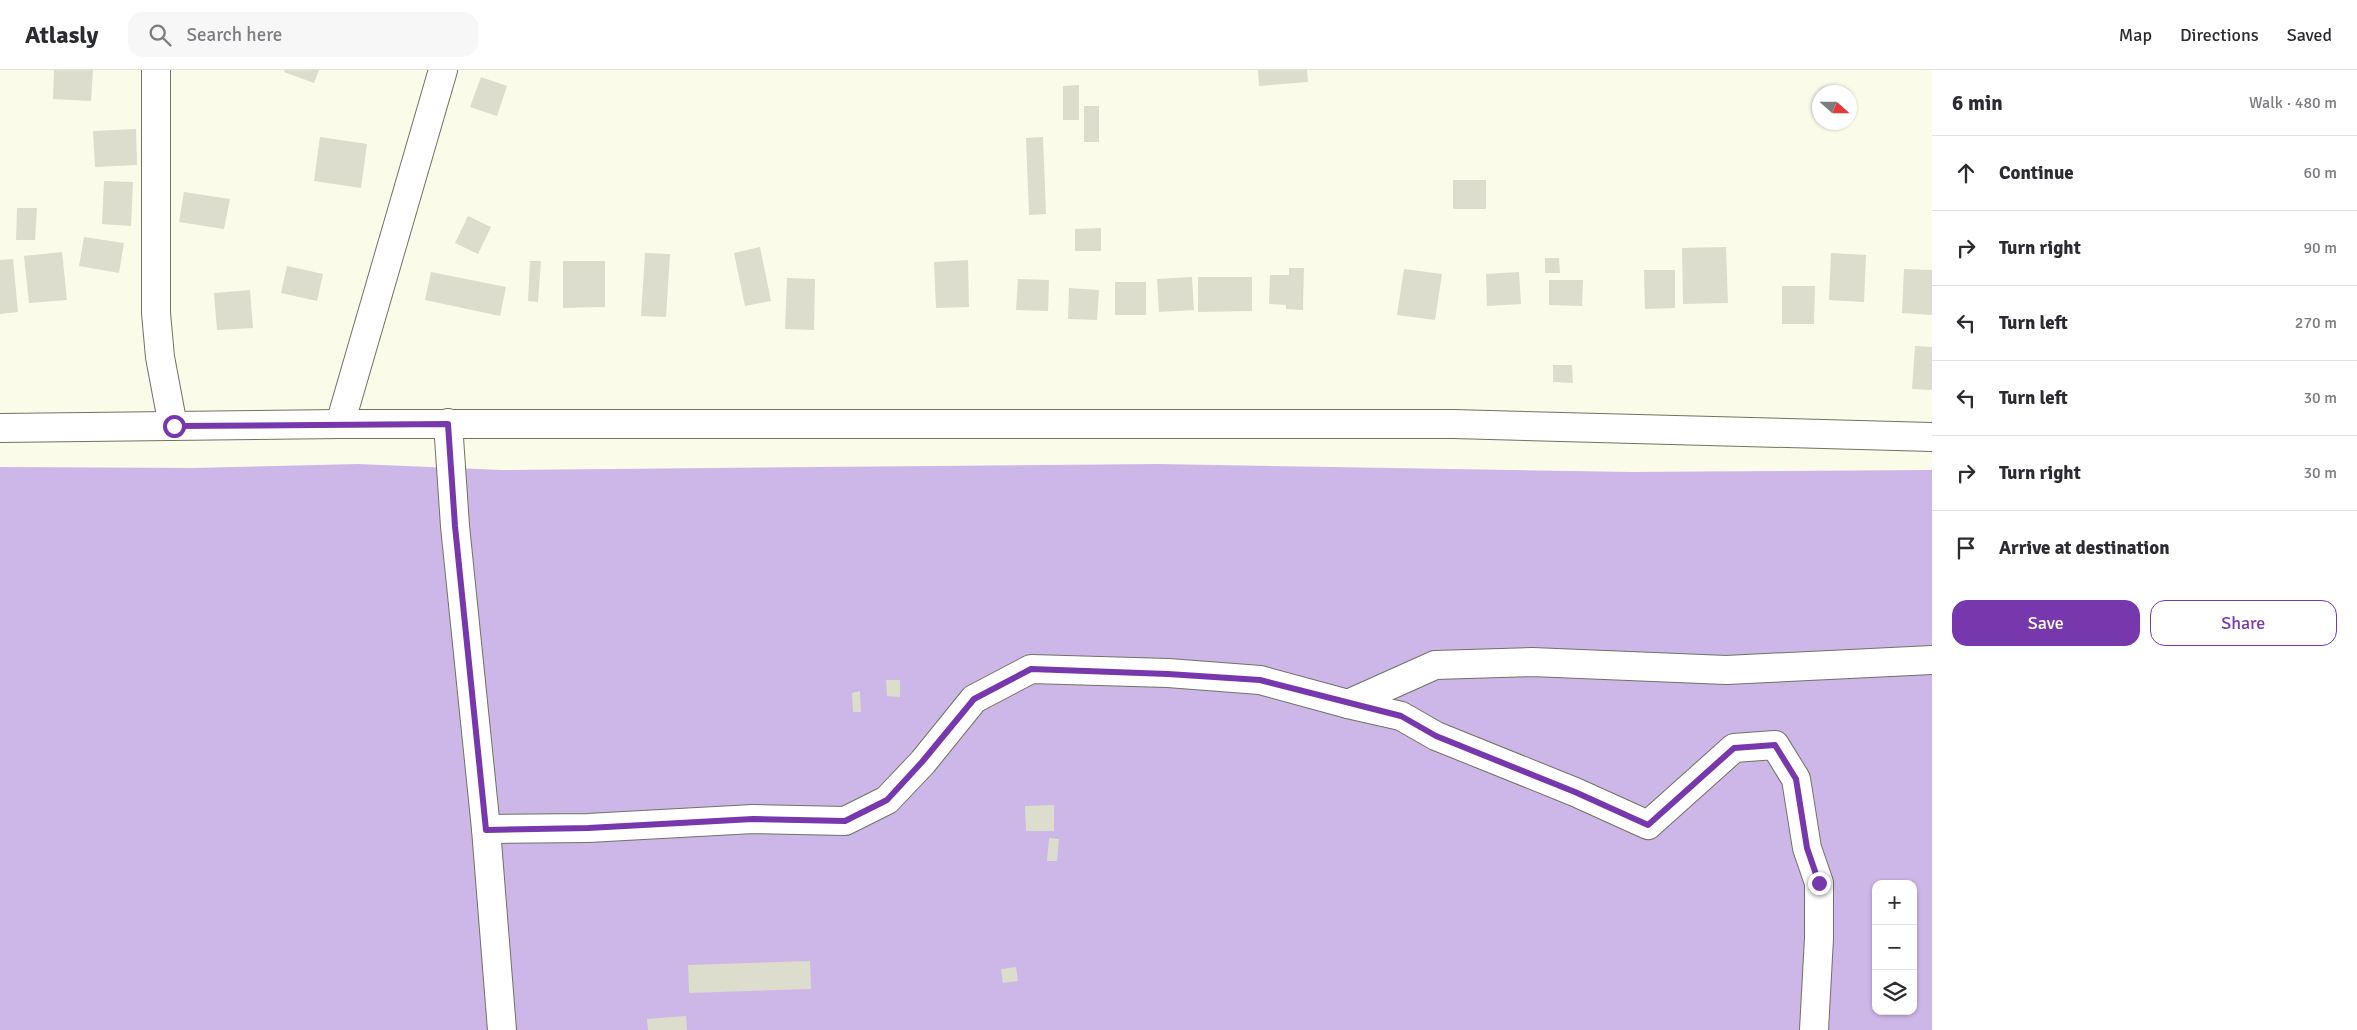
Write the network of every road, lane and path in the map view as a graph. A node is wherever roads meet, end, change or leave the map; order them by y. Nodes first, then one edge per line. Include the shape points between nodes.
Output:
1 (156, 70) edge
2 (443, 70) edge
3 (340, 424) junction
4 (448, 424) junction
5 (174, 426) junction
6 (0, 428) edge
7 (1932, 437) edge
8 (1932, 660) edge
9 (1348, 704) junction
10 (486, 830) junction
11 (502, 1030) edge
12 (1814, 1030) edge

1 - 5 street via 156,313 160,357
2 - 3 street
3 - 4 street
3 - 5 street
4 - 7 street via 1453,424
4 - 10 street via 455,526
5 - 6 street
8 - 9 street via 1726,670 1532,662 1435,665
9 - 10 street via 1260,680 1031,669 974,699 887,800 845,821 753,819
9 - 12 street via 1401,716 1436,736 1648,825 1734,748 1775,745 1796,779 1807,848 1819,883
10 - 11 street

